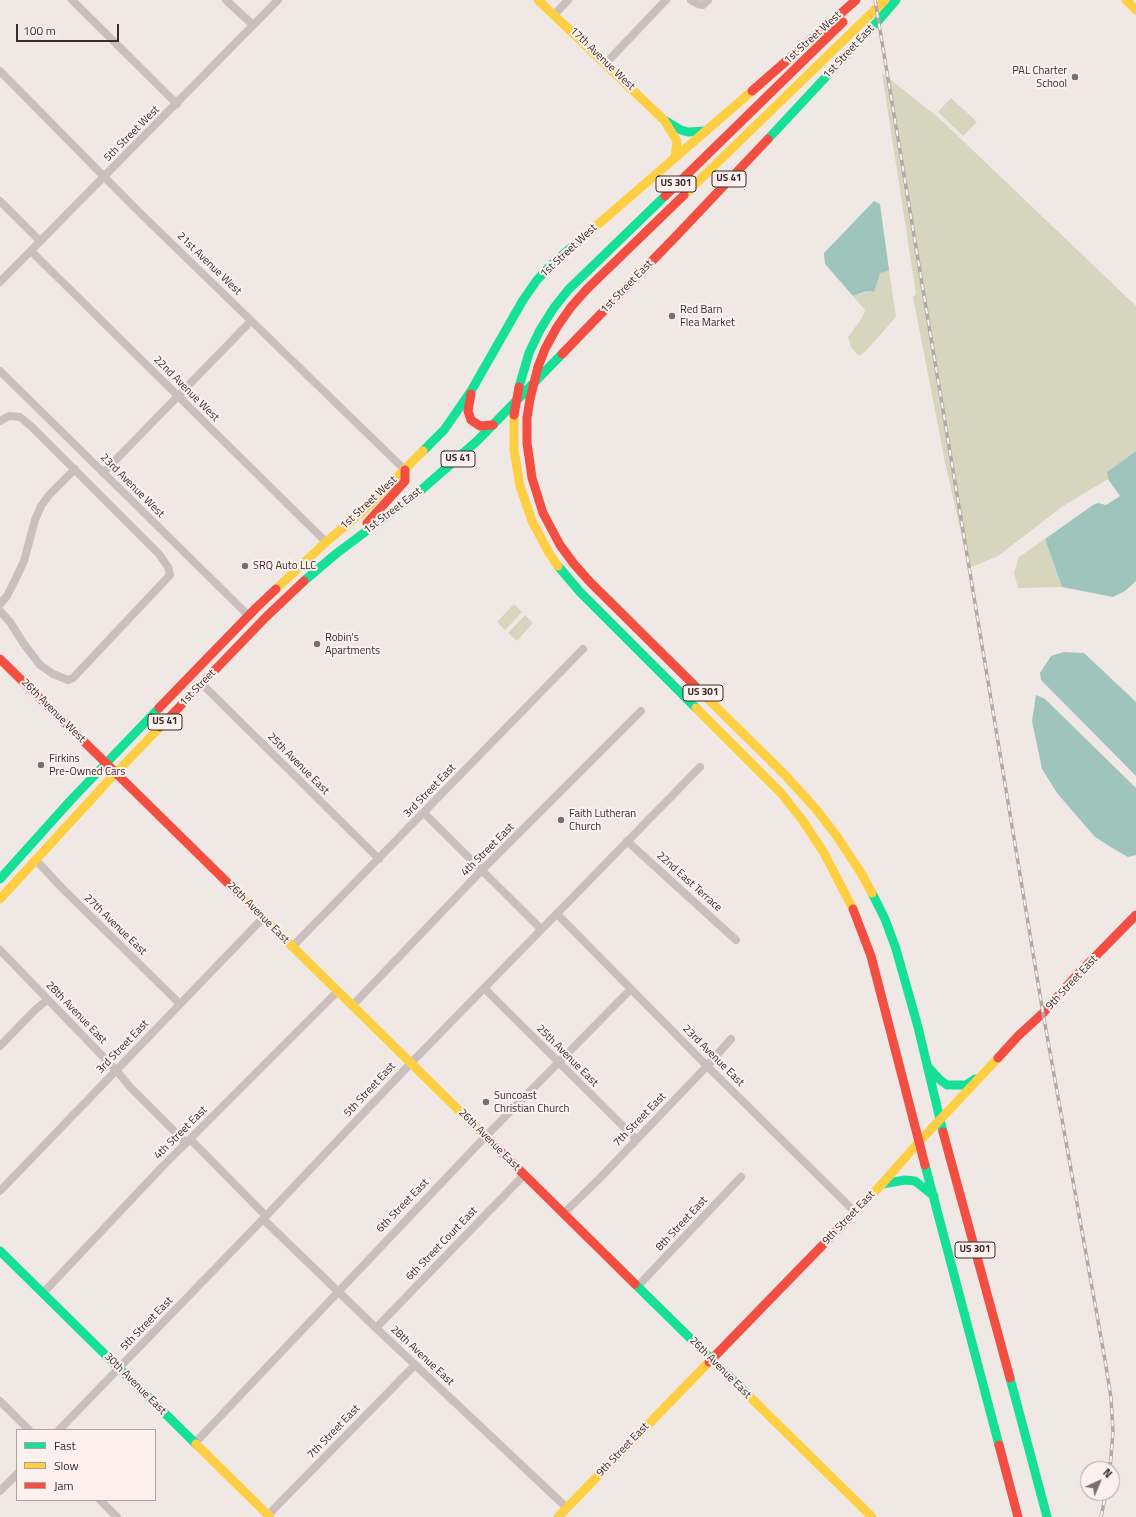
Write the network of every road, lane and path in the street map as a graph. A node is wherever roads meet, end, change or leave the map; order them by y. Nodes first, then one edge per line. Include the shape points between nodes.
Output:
1 (72, 0) edge
2 (226, 0) edge
3 (278, 0) edge
4 (538, 0) edge
5 (568, 0) edge
6 (666, 0) edge
7 (691, 0) edge
8 (856, 0) edge
9 (862, 0) edge
10 (885, 0) edge
11 (896, 0) edge
12 (1126, 0) edge
13 (705, 2) edge
14 (1136, 10) edge
15 (555, 14) junction
16 (253, 25) junction
17 (606, 63) junction
18 (0, 71) edge
19 (177, 104) junction
20 (664, 120) junction
21 (706, 131) junction
22 (675, 157) junction
23 (105, 176) junction
24 (0, 201) edge
25 (40, 241) junction
26 (31, 251) junction
27 (0, 282) edge
28 (252, 321) junction
29 (0, 371) edge
30 (471, 391) junction
31 (179, 396) junction
32 (0, 421) edge
33 (493, 425) junction
34 (74, 469) junction
35 (404, 470) junction
36 (103, 473) junction
37 (355, 539) junction
38 (326, 542) junction
39 (337, 553) joint
40 (0, 604) edge
41 (0, 610) edge
42 (249, 616) junction
43 (236, 647) junction
44 (583, 649) dead end
45 (0, 659) edge
46 (202, 684) junction
47 (642, 711) dead end
48 (106, 763) junction
49 (700, 767) dead end
50 (116, 773) junction
51 (424, 813) junction
52 (627, 841) junction
53 (25, 852) junction
54 (379, 859) junction
55 (36, 860) junction
56 (482, 870) junction
57 (0, 879) edge
58 (0, 888) edge
59 (0, 899) edge
60 (557, 914) junction
61 (1136, 915) edge
62 (263, 918) junction
63 (541, 929) junction
64 (736, 940) dead end
65 (292, 947) junction
66 (0, 950) edge
67 (484, 988) junction
68 (631, 989) junction
69 (338, 992) junction
70 (47, 1000) junction
71 (180, 1004) junction
72 (352, 1006) junction
73 (731, 1039) dead end
74 (0, 1046) edge
75 (411, 1063) junction
76 (559, 1063) junction
77 (707, 1066) junction
78 (929, 1068) junction
79 (116, 1070) junction
80 (984, 1073) junction
81 (940, 1120) junction
82 (485, 1137) junction
83 (636, 1139) junction
84 (188, 1141) junction
85 (918, 1143) junction
86 (524, 1175) junction
87 (741, 1177) dead end
88 (882, 1184) junction
89 (0, 1191) edge
90 (934, 1196) junction
91 (855, 1212) junction
92 (563, 1214) junction
93 (265, 1218) junction
94 (0, 1251) edge
95 (638, 1286) junction
96 (337, 1291) junction
97 (43, 1293) junction
98 (376, 1328) junction
99 (711, 1360) junction
100 (415, 1365) junction
101 (119, 1369) junction
102 (0, 1401) edge
103 (28, 1429) edge
104 (60, 1429) edge
105 (195, 1443) junction
106 (16, 1475) edge
107 (0, 1492) edge
108 (101, 1501) edge
109 (567, 1508) junction
110 (269, 1516) edge
111 (117, 1517) edge
112 (558, 1517) edge
113 (872, 1517) edge
114 (1018, 1517) edge
115 (1047, 1517) edge

1 - 19 street
2 - 16 street
3 - 16 street, 5th Street West
4 - 15 main road, 17th Avenue West
5 - 15 street
6 - 17 street
7 - 13 street via 698,4
8 - 21 main road, 1st Street West / US 41
9 - 85 main road, 1st Street West / US 301, bridge via 855,10 568,290 553,309 529,353 519,387 514,415 514,450 520,486 532,521 552,559 584,596 769,780 803,822 835,871 853,908 871,956
10 - 78 main road, 1st Street West / US 301, bridge via 586,289 571,307 557,327 538,367 530,399 527,430 530,467 538,502 553,535 566,555 586,578 790,780 840,840 862,873 885,919 902,969
11 - 33 main road, 1st Street East / US 41 via 675,237
12 - 14 main road
15 - 17 main road, 17th Avenue West
16 - 19 street, 5th Street West
17 - 20 main road, 17th Avenue West
18 - 23 street, 21st Avenue West
19 - 23 street, 5th Street West
20 - 21 main road, 17th Avenue West via 685,131
20 - 22 main road, 17th Avenue West via 677,141
21 - 22 main road, 1st Street West / US 41
22 - 30 main road, 1st Street West / US 41 via 541,275 519,306
23 - 25 street, 5th Street West
23 - 28 street, 21st Avenue West
24 - 25 street
25 - 26 street, 5th Street West
26 - 27 street, 5th Street West
26 - 31 street, 22nd Avenue West
28 - 31 street
28 - 35 street, 21st Avenue West
29 - 36 street, 23rd Avenue West
30 - 33 main road via 468,411 471,420 480,426
30 - 35 main road, 1st Street West / US 41 via 447,426
31 - 36 street
31 - 38 street, 22nd Avenue West
32 - 34 street via 9,416 20,417
33 - 37 main road, 1st Street East / US 41 via 430,482
34 - 40 street via 41,506 20,571
34 - 41 street via 159,554 170,575 73,678 68,680 53,674 40,664
35 - 37 main road via 405,481
35 - 38 main road, 1st Street West / US 41
36 - 42 street, 23rd Avenue West
37 - 38 main road via 339,545
37 - 39 main road, 1st Street East / US 41
38 - 42 main road, 1st Street / US 41
38 - 43 main road via 327,549 324,553 252,624
39 - 43 main road, 1st Street / US 41 via 292,592
42 - 48 main road, 1st Street / US 41
43 - 46 main road, 1st Street / US 41
44 - 51 street, 3rd Street East
45 - 48 main road, 26th Avenue West
46 - 50 main road, 1st Street / US 41
46 - 54 street, 25th Avenue East
47 - 56 street, 4th Street East
48 - 50 main road, 26th Avenue East
48 - 53 main road, 1st Street / US 41
49 - 52 street, 5th Street East
50 - 55 main road, 1st Street / US 41
50 - 62 main road, 26th Avenue East
51 - 54 street, 3rd Street East
51 - 56 street
52 - 60 street, 5th Street East
52 - 64 street, 22nd East Terrace
53 - 57 main road, 1st Street / US 41
53 - 58 main road via 17,870
54 - 65 street, 3rd Street East
55 - 59 main road, 1st Street / US 41
55 - 71 street, 27th Avenue East
56 - 63 street
56 - 72 street, 4th Street East
60 - 63 street, 5th Street East
60 - 68 street, 23rd Avenue East
61 - 80 main road, 9th Street East
62 - 65 main road, 26th Avenue East
62 - 71 street, 3rd Street East
63 - 67 street, 5th Street East
65 - 69 main road, 26th Avenue East
66 - 70 street, 28th Avenue East
67 - 75 street, 5th Street East
67 - 76 street, 25th Avenue East
68 - 76 street, 6th Street East
68 - 77 street, 23rd Avenue East
69 - 72 main road, 26th Avenue East
69 - 84 street, 4th Street East
70 - 74 street
70 - 79 street, 28th Avenue East
71 - 79 street, 3rd Street East
72 - 75 main road, 26th Avenue East
73 - 77 street, 7th Street East
75 - 82 main road, 26th Avenue East
75 - 93 street, 5th Street East
76 - 82 street, 6th Street East
76 - 83 street, 25th Avenue East
77 - 83 street, 7th Street East
77 - 91 street, 23rd Avenue East
78 - 80 main road via 939,1079 954,1086 966,1085
78 - 81 main road, US 301
79 - 84 street, 28th Avenue East via 130,1087
79 - 89 street, 3rd Street East
80 - 81 main road, 9th Street East
81 - 85 main road, 9th Street East
81 - 115 main road, US 301
82 - 86 main road, 26th Avenue East
82 - 96 street, 6th Street East
83 - 92 street, 7th Street East
84 - 93 street, 28th Avenue East
84 - 97 street, 4th Street East
85 - 88 main road, 9th Street East
85 - 90 main road, US 301
86 - 92 main road, 26th Avenue East
86 - 98 street, 6th Street Court East
87 - 95 street, 8th Street East
88 - 90 main road via 905,1180 915,1182
88 - 91 main road, 9th Street East
90 - 114 main road, US 301
91 - 99 main road, 9th Street East
92 - 95 main road, 26th Avenue East
93 - 96 street, 28th Avenue East
93 - 101 street, 5th Street East
94 - 97 main road, 30th Avenue East
95 - 99 main road, 26th Avenue East
96 - 98 street, 28th Avenue East
96 - 105 street, 6th Street East
97 - 101 main road, 30th Avenue East
98 - 100 street, 28th Avenue East
99 - 109 main road, 9th Street East
99 - 113 main road, 26th Avenue East
100 - 109 street, 28th Avenue East
100 - 110 street, 7th Street East
101 - 104 street, 5th Street East
101 - 105 main road, 30th Avenue East
102 - 103 street
105 - 110 main road, 30th Avenue East
106 - 107 street
108 - 111 street
109 - 112 main road, 9th Street East

